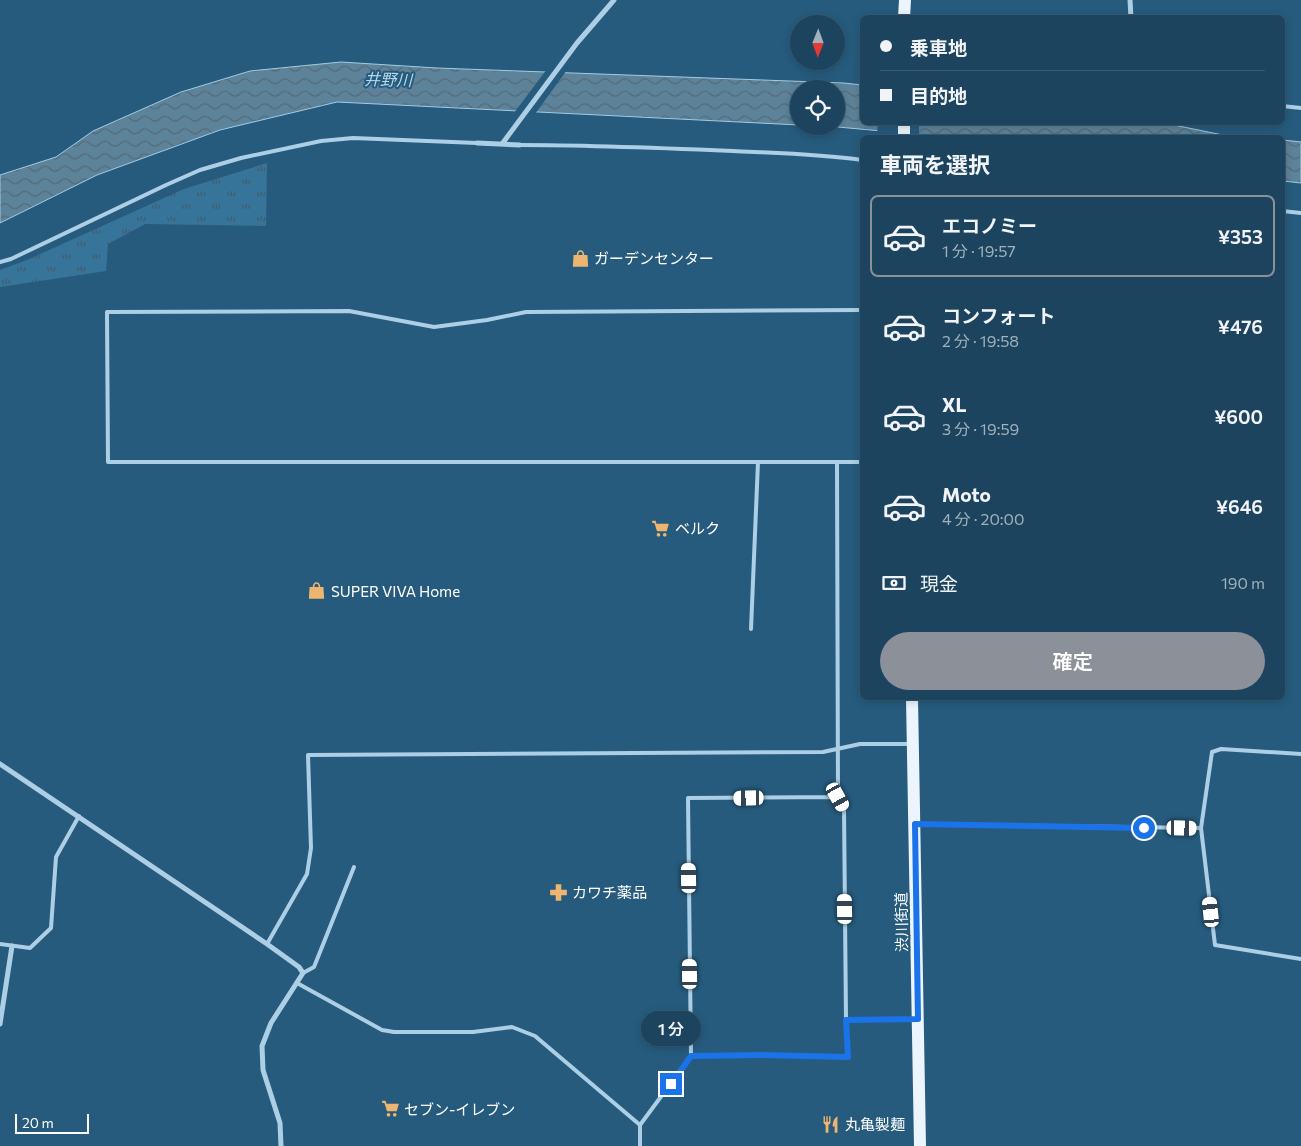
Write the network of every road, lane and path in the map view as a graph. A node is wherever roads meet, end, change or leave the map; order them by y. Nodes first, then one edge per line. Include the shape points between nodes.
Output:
1 (614, 0) edge
2 (905, 0) edge
3 (1130, 0) edge
4 (904, 15) edge
5 (1131, 15) edge
6 (1285, 106) edge
7 (1301, 108) edge
8 (477, 143) joint
9 (502, 144) junction
10 (520, 145) joint
11 (860, 160) edge
12 (1285, 211) edge
13 (1301, 213) edge
14 (0, 262) edge
15 (860, 310) edge
16 (758, 462) junction
17 (837, 462) junction
18 (860, 462) edge
19 (751, 629) dead end
20 (912, 700) edge
21 (913, 744) junction
22 (839, 748) junction
23 (1301, 754) edge
24 (0, 764) edge
25 (838, 797) junction
26 (79, 816) junction
27 (915, 824) junction
28 (1201, 828) junction
29 (354, 867) dead end
30 (0, 944) edge
31 (267, 944) junction
32 (12, 946) junction
33 (1301, 959) edge
34 (304, 973) junction
35 (297, 983) junction
36 (918, 1019) junction
37 (846, 1020) junction
38 (0, 1024) edge
39 (691, 1056) junction
40 (640, 1125) junction
41 (281, 1146) edge
42 (640, 1146) edge
43 (920, 1146) edge

1 - 9 street via 577,43
2 - 4 main road
3 - 5 street
6 - 7 lane
8 - 9 street
8 - 14 lane via 353,138 241,158 200,170
9 - 10 street
10 - 11 lane via 728,151
12 - 13 lane
15 - 16 lane via 526,312 434,328 349,311 107,312 108,462
16 - 17 lane
16 - 19 lane
17 - 18 lane
17 - 22 lane
20 - 21 main road, 渋川街道
21 - 22 lane via 860,744
21 - 27 main road, 渋川街道
22 - 25 lane
22 - 31 lane via 823,752 308,756 311,848 307,874
23 - 28 lane via 1220,748 1212,752
24 - 26 street
25 - 37 lane via 844,808
25 - 39 lane via 688,798
26 - 31 street
26 - 32 lane via 56,857 51,928 30,948
27 - 28 lane
27 - 36 main road, 渋川街道
28 - 33 lane via 1215,945
29 - 34 lane via 314,967
30 - 32 lane
31 - 34 street
32 - 38 street
34 - 35 street
35 - 40 lane via 382,1030 473,1032 512,1027 535,1036
35 - 41 street via 271,1023 262,1046 263,1070 280,1124
36 - 37 lane
36 - 43 main road, 渋川街道
37 - 39 lane via 848,1057
39 - 40 lane
40 - 42 lane

